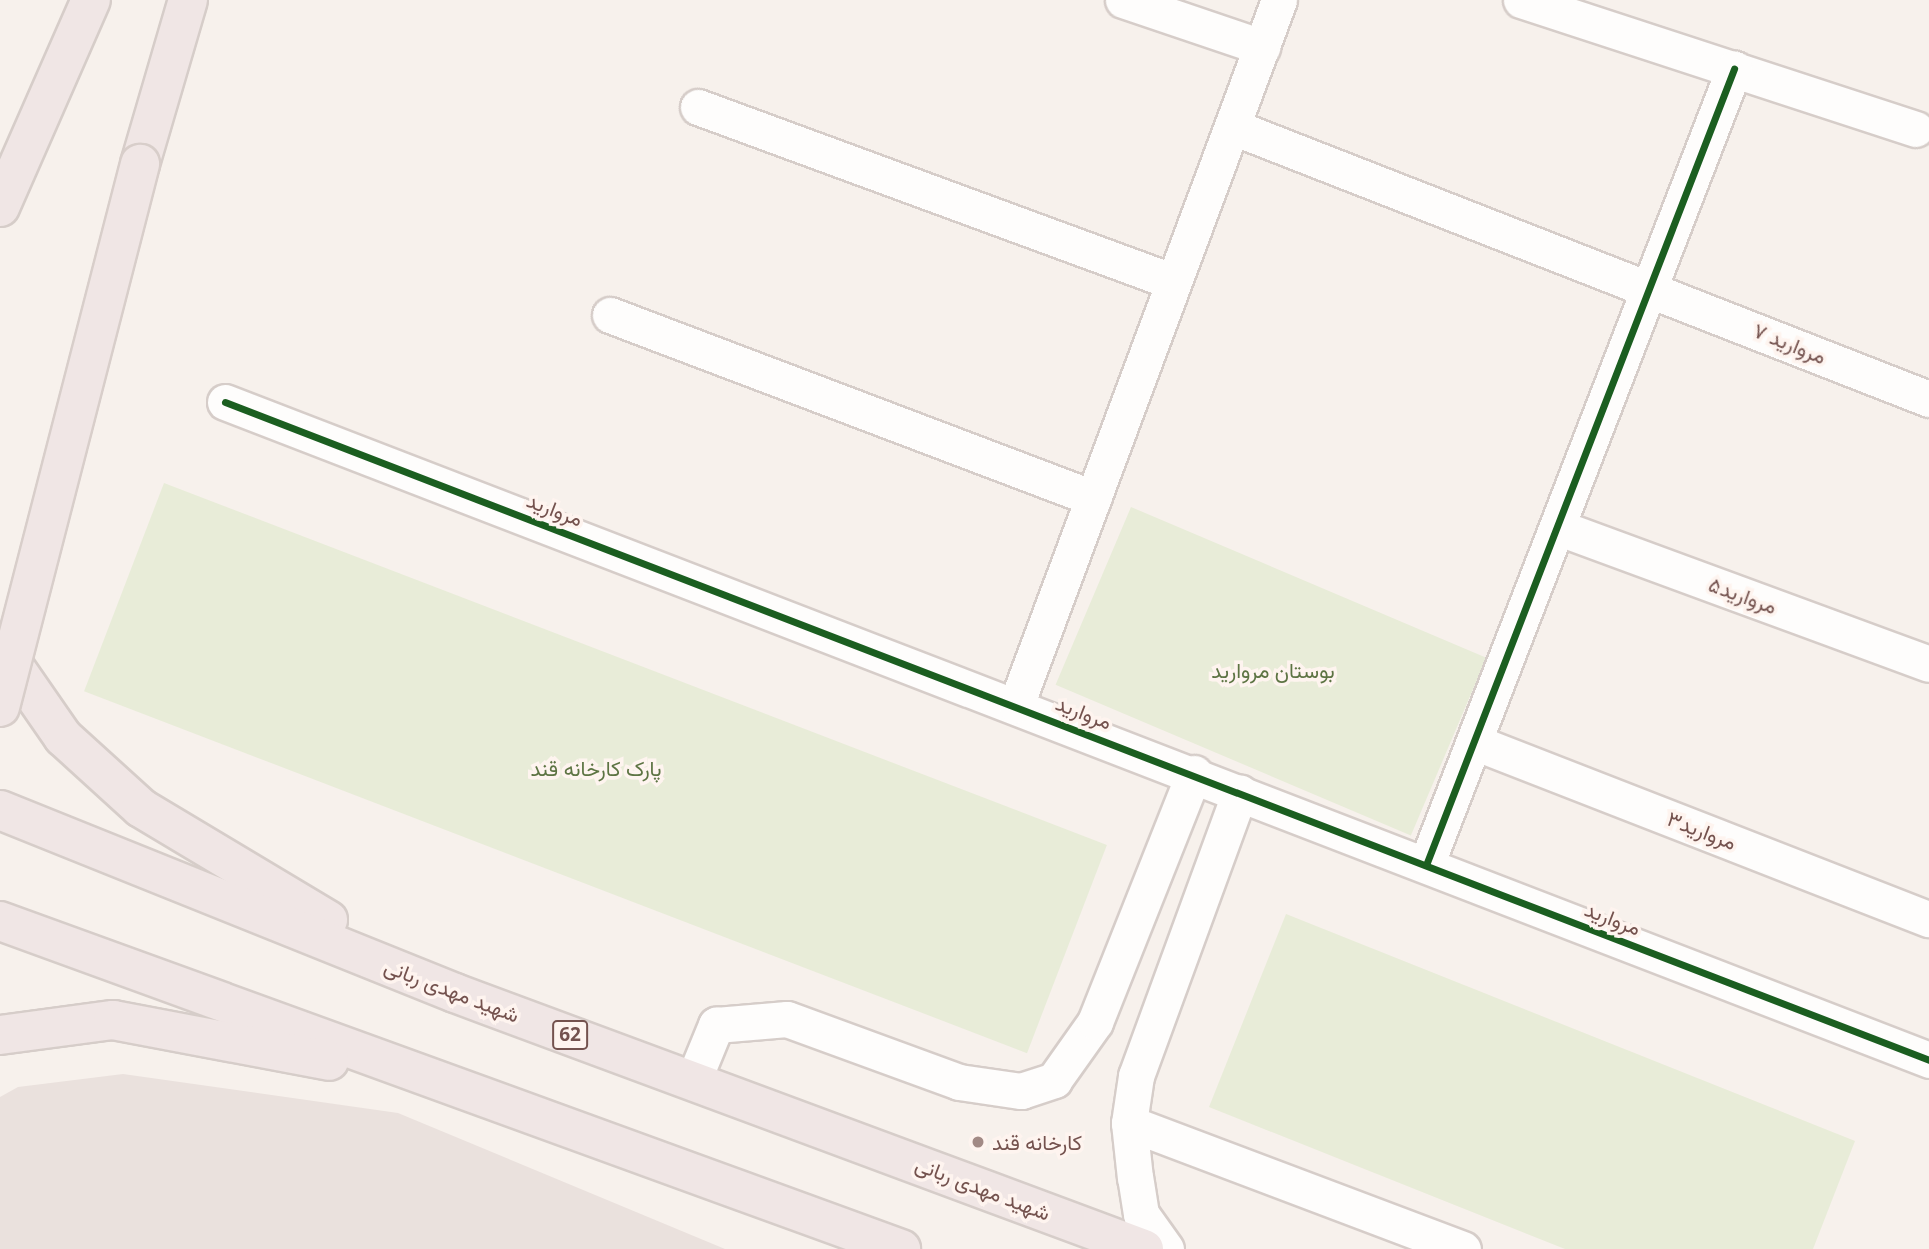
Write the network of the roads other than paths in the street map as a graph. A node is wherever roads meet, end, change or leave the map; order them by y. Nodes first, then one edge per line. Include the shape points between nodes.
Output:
1 (91, 0) edge
2 (188, 0) edge
3 (1123, 0) edge
4 (1279, 0) edge
5 (1521, 0) edge
6 (1262, 47) junction
7 (1734, 69) junction
8 (698, 107) dead end
9 (1233, 127) junction
10 (1915, 129) dead end
11 (0, 207) edge
12 (1174, 282) junction
13 (1650, 287) junction
14 (610, 315) dead end
15 (1929, 399) edge
16 (225, 402) dead end
17 (1093, 498) junction
18 (1557, 527) junction
19 (0, 646) edge
20 (1929, 664) edge
21 (1016, 705) junction
22 (0, 707) edge
23 (1474, 741) junction
24 (1194, 773) junction
25 (1240, 792) junction
26 (0, 810) edge
27 (1426, 865) junction
28 (1929, 919) edge
29 (0, 921) edge
30 (455, 993) junction
31 (0, 1035) edge
32 (1929, 1060) edge
33 (693, 1081) junction
34 (440, 1082) junction
35 (1129, 1123) junction
36 (901, 1249) edge
37 (1144, 1249) edge
38 (1166, 1249) edge
39 (1462, 1249) edge

1 - 11 highway
2 - 22 highway, bridge via 140,164
3 - 6 street
4 - 6 street
5 - 7 street
6 - 9 street
7 - 10 street
7 - 13 street
8 - 12 street
9 - 12 street
9 - 13 street, مروارید ۷
12 - 17 street
13 - 15 street, مروارید ۷
13 - 18 street
14 - 17 street
16 - 21 street, مروارید
17 - 21 street
18 - 20 street, مروارید۵
18 - 23 street
19 - 30 highway via 63,737 141,808
21 - 24 street, مروارید
23 - 27 street
23 - 28 street, مروارید۳
24 - 25 street, مروارید
24 - 33 street via 1095,1022 1054,1080 1021,1091 959,1082 787,1018 716,1025
25 - 27 street, مروارید
25 - 35 street via 1136,1076
26 - 30 highway, شهید مهدی ربانی / 62
27 - 32 street, مروارید
29 - 34 highway
30 - 33 highway, شهید مهدی ربانی / 62
31 - 34 highway via 113,1020
33 - 37 highway, شهید مهدی ربانی / 62
34 - 36 highway
35 - 38 street via 1141,1214
35 - 39 street

